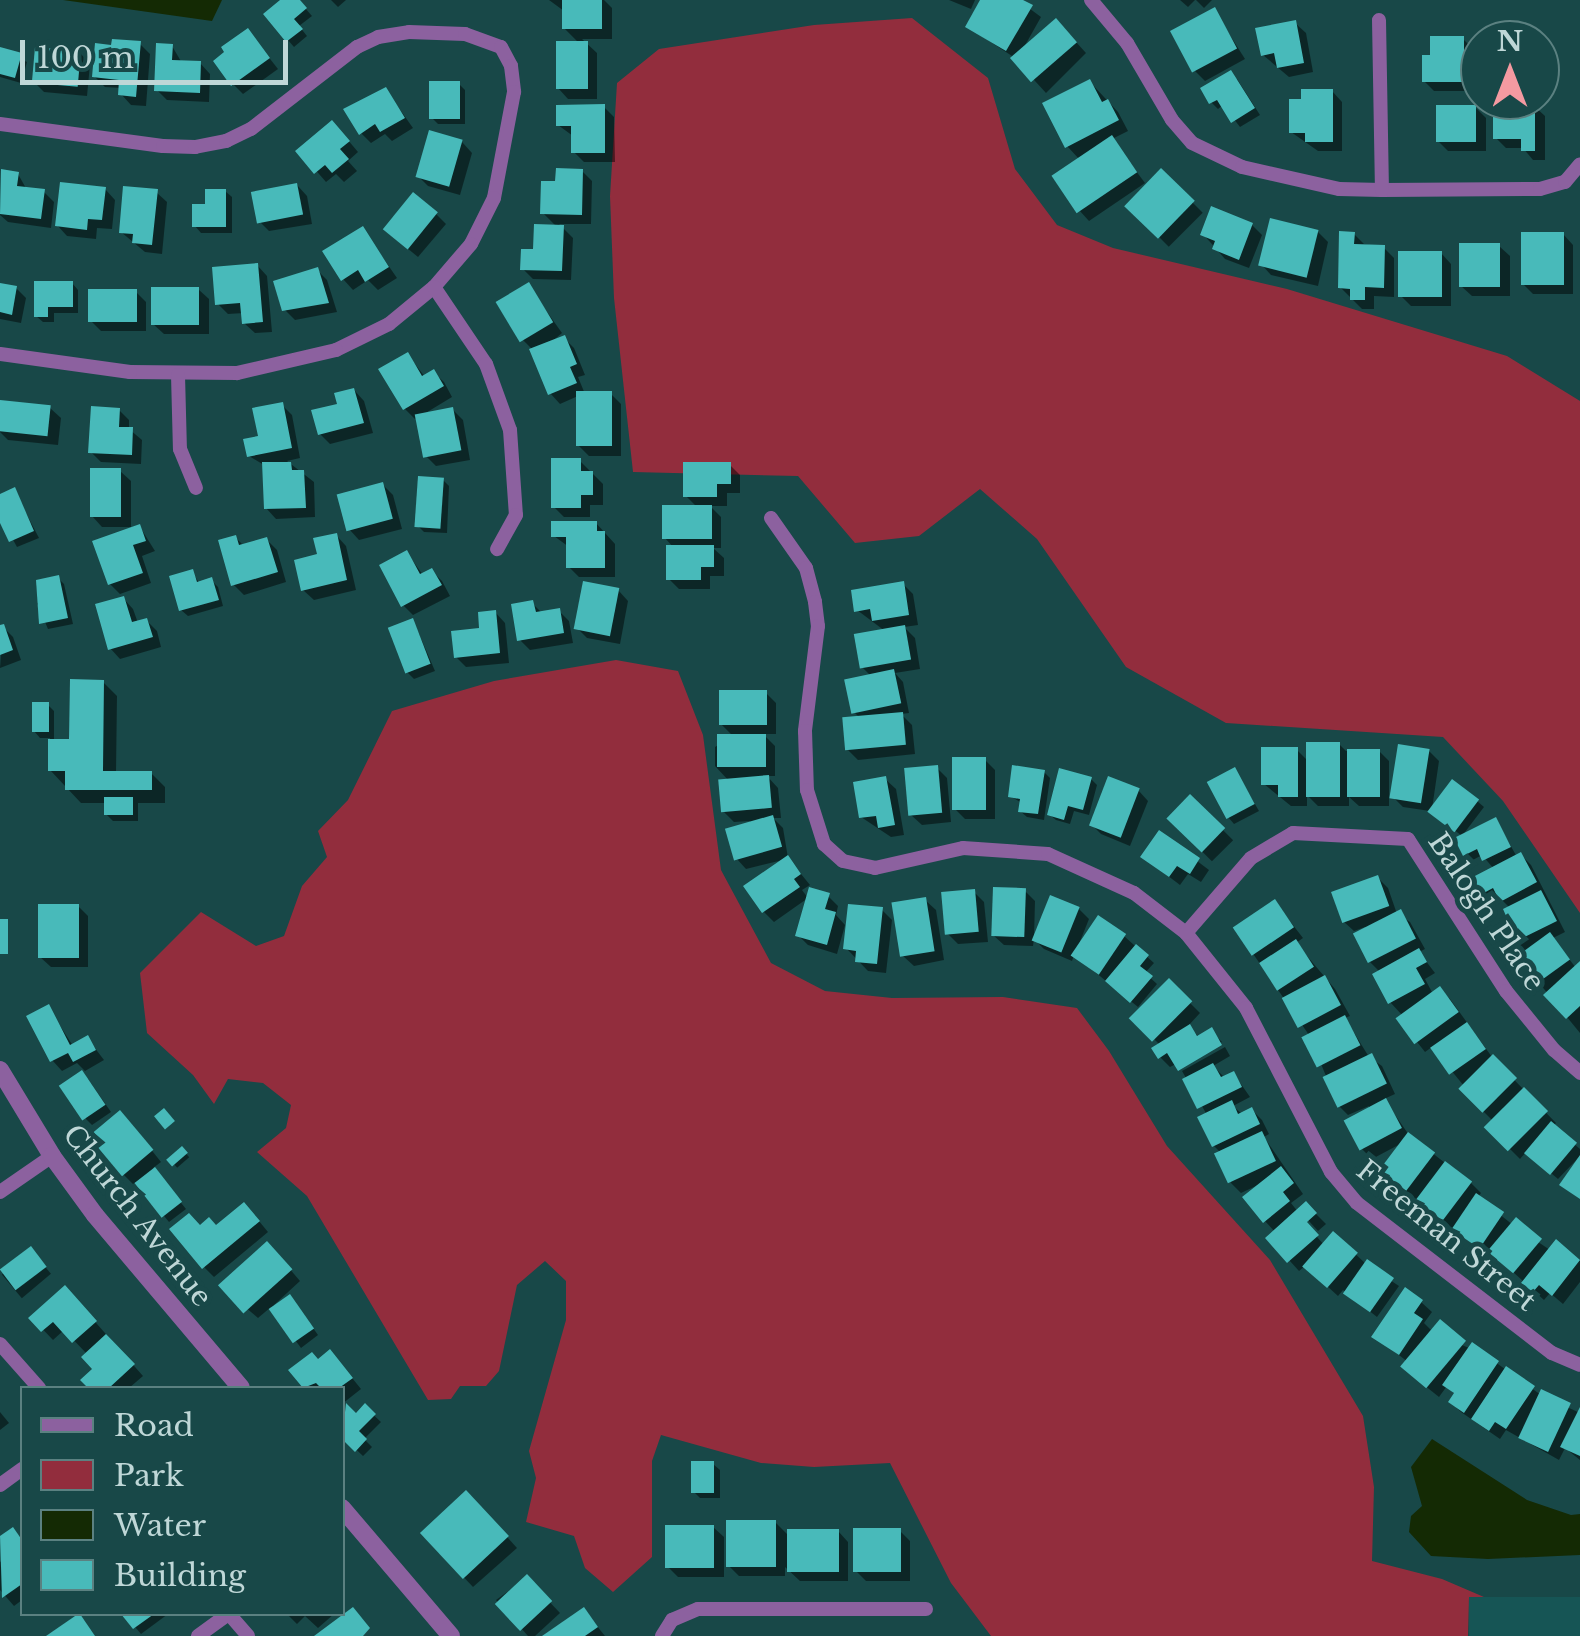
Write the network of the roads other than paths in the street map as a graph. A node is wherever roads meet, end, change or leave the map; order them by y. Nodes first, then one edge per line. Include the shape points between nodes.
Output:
1 (1091, 0) edge
2 (1379, 20) dead end
3 (0, 124) edge
4 (1580, 164) edge
5 (1382, 190) junction
6 (434, 288) junction
7 (0, 354) edge
8 (178, 375) junction
9 (196, 488) dead end
10 (771, 518) dead end
11 (497, 550) dead end
12 (1186, 933) junction
13 (0, 1070) edge
14 (1580, 1073) edge
15 (52, 1156) junction
16 (0, 1192) edge
17 (0, 1344) edge
18 (1580, 1366) edge
19 (37, 1386) edge
20 (239, 1386) edge
21 (345, 1512) edge
22 (926, 1610) dead end
23 (225, 1616) edge
24 (230, 1616) edge
25 (198, 1636) edge
26 (248, 1636) edge
27 (451, 1636) edge
28 (662, 1636) edge

1 - 5 street via 1192,142 1242,168
2 - 5 street
3 - 6 street via 195,147 250,130 357,46 378,37 409,32 486,39 501,47 511,66 506,144 494,198 471,244
4 - 5 street via 1565,182 1540,188
6 - 8 street via 389,324 336,350 237,373
6 - 11 street via 486,364 510,430 516,515
7 - 8 street
8 - 9 street via 180,449
10 - 12 street, Freeman Street via 806,568 816,602 806,770 824,844 843,862 874,868 963,848 1048,854 1134,893
12 - 14 street, Balogh Place via 1252,858 1293,833 1408,838 1506,991
12 - 18 street, Freeman Street via 1246,1008 1331,1172 1357,1203 1552,1353
13 - 15 street, Church Avenue
15 - 16 street
15 - 20 street, Church Avenue
17 - 19 street
21 - 27 street
22 - 28 street via 698,1609 672,1620
23 - 25 street
24 - 26 street

